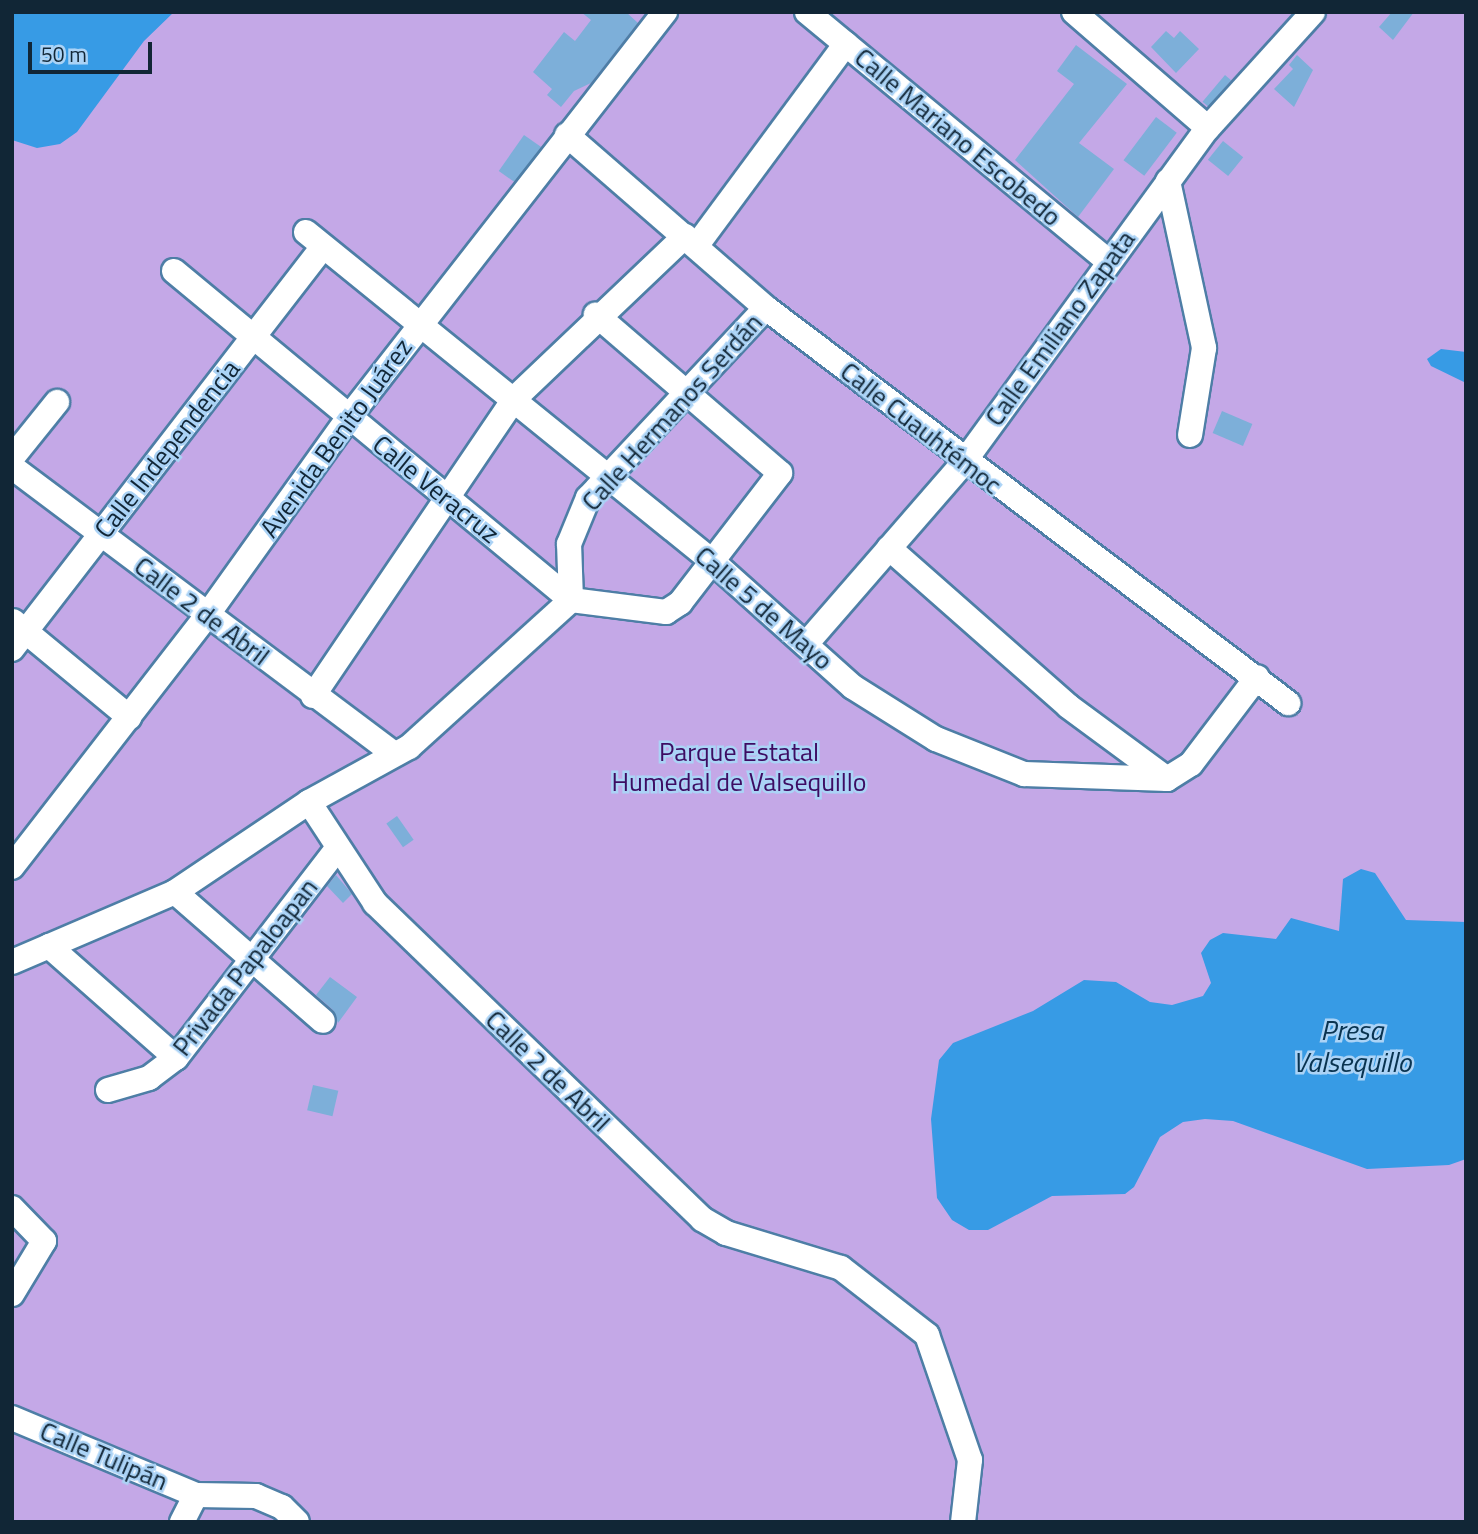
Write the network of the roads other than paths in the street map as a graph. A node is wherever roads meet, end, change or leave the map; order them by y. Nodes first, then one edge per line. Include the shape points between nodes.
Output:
1 (665, 12) edge
2 (807, 12) edge
3 (1074, 12) edge
4 (1313, 12) edge
5 (846, 44) junction
6 (1208, 128) junction
7 (567, 135) junction
8 (1167, 181) junction
9 (314, 240) joint
10 (691, 241) junction
11 (1108, 261) junction
12 (174, 271) dead end
13 (766, 308) junction
14 (596, 315) junction
15 (421, 324) junction
16 (253, 337) junction
17 (688, 393) junction
18 (515, 398) junction
19 (57, 402) dead end
20 (349, 417) junction
21 (1190, 435) dead end
22 (12, 458) edge
23 (964, 462) junction
24 (12, 467) edge
25 (607, 477) junction
26 (445, 496) junction
27 (100, 535) junction
28 (889, 548) junction
29 (712, 561) junction
30 (571, 600) junction
31 (208, 614) junction
32 (17, 634) edge
33 (806, 643) junction
34 (1257, 677) junction
35 (313, 696) junction
36 (1288, 703) dead end
37 (129, 717) junction
38 (393, 753) junction
39 (1167, 779) junction
40 (309, 802) junction
41 (336, 849) junction
42 (17, 852) edge
43 (175, 892) junction
44 (49, 946) junction
45 (247, 959) junction
46 (12, 962) edge
47 (323, 1021) dead end
48 (176, 1058) junction
49 (108, 1090) dead end
50 (12, 1208) edge
51 (12, 1294) edge
52 (12, 1418) edge
53 (196, 1495) junction
54 (183, 1522) edge
55 (297, 1522) edge
56 (964, 1522) edge

1 - 7 street, Avenida Benito Juárez
2 - 5 street, Calle Mariano Escobedo
3 - 6 street
4 - 6 street, Calle Emiliano Zapata
5 - 10 street
5 - 11 street, Calle Mariano Escobedo
6 - 8 street, Calle Emiliano Zapata
7 - 10 street, Calle Cuauhtémoc
7 - 15 street, Avenida Benito Juárez
8 - 11 street, Calle Emiliano Zapata
8 - 21 street via 1204,348
9 - 15 street, Calle 5 de Mayo
9 - 16 street, Calle Independencia
10 - 13 street, Calle Cuauhtémoc
10 - 14 street
11 - 23 street, Calle Emiliano Zapata
12 - 16 street, Calle Veracruz
13 - 17 street, Calle Hermanos Serdán
13 - 23 street, Calle Cuauhtémoc
14 - 17 street
14 - 18 street
15 - 18 street, Calle 5 de Mayo
15 - 20 street, Avenida Benito Juárez
16 - 20 street, Calle Veracruz
16 - 27 street, Calle Independencia
17 - 25 street, Calle Hermanos Serdán
17 - 29 street via 780,473
18 - 25 street, Calle 5 de Mayo
18 - 26 street
19 - 22 street
20 - 26 street, Calle Veracruz
20 - 31 street, Avenida Benito Juárez
23 - 28 street, Calle Emiliano Zapata
23 - 34 street, Calle Cuauhtémoc
24 - 27 street, Calle 2 de Abril
25 - 29 street, Calle 5 de Mayo
25 - 30 street, Calle Hermanos Serdán via 576,521 569,544
26 - 30 street, Calle Veracruz
26 - 35 street
27 - 31 street, Calle 2 de Abril
27 - 32 street, Calle Independencia
28 - 33 street, Calle Emiliano Zapata
28 - 39 street via 1068,706
29 - 30 street via 680,603 666,612
29 - 33 street, Calle 5 de Mayo
30 - 38 street via 410,747
31 - 35 street, Calle 2 de Abril
31 - 37 street, Avenida Benito Juárez
32 - 37 street
33 - 39 street, Calle 5 de Mayo via 853,687 907,723 1006,771
34 - 36 street, Calle Cuauhtémoc
34 - 39 street via 1191,764
35 - 38 street, Calle 2 de Abril
37 - 42 street, Avenida Benito Juárez
38 - 40 street
40 - 41 street, Calle 2 de Abril
40 - 43 street
41 - 45 street, Privada Papaloapan
41 - 56 street, Calle 2 de Abril via 375,903 702,1219 726,1233 841,1268 927,1335 937,1352 970,1460
43 - 44 street
43 - 45 street
44 - 46 street
44 - 48 street
45 - 47 street
45 - 48 street, Privada Papaloapan
48 - 49 street, Privada Papaloapan via 149,1078
50 - 51 street via 44,1241
52 - 53 street, Calle Tulipán
53 - 54 street
53 - 55 street via 256,1496 282,1507

